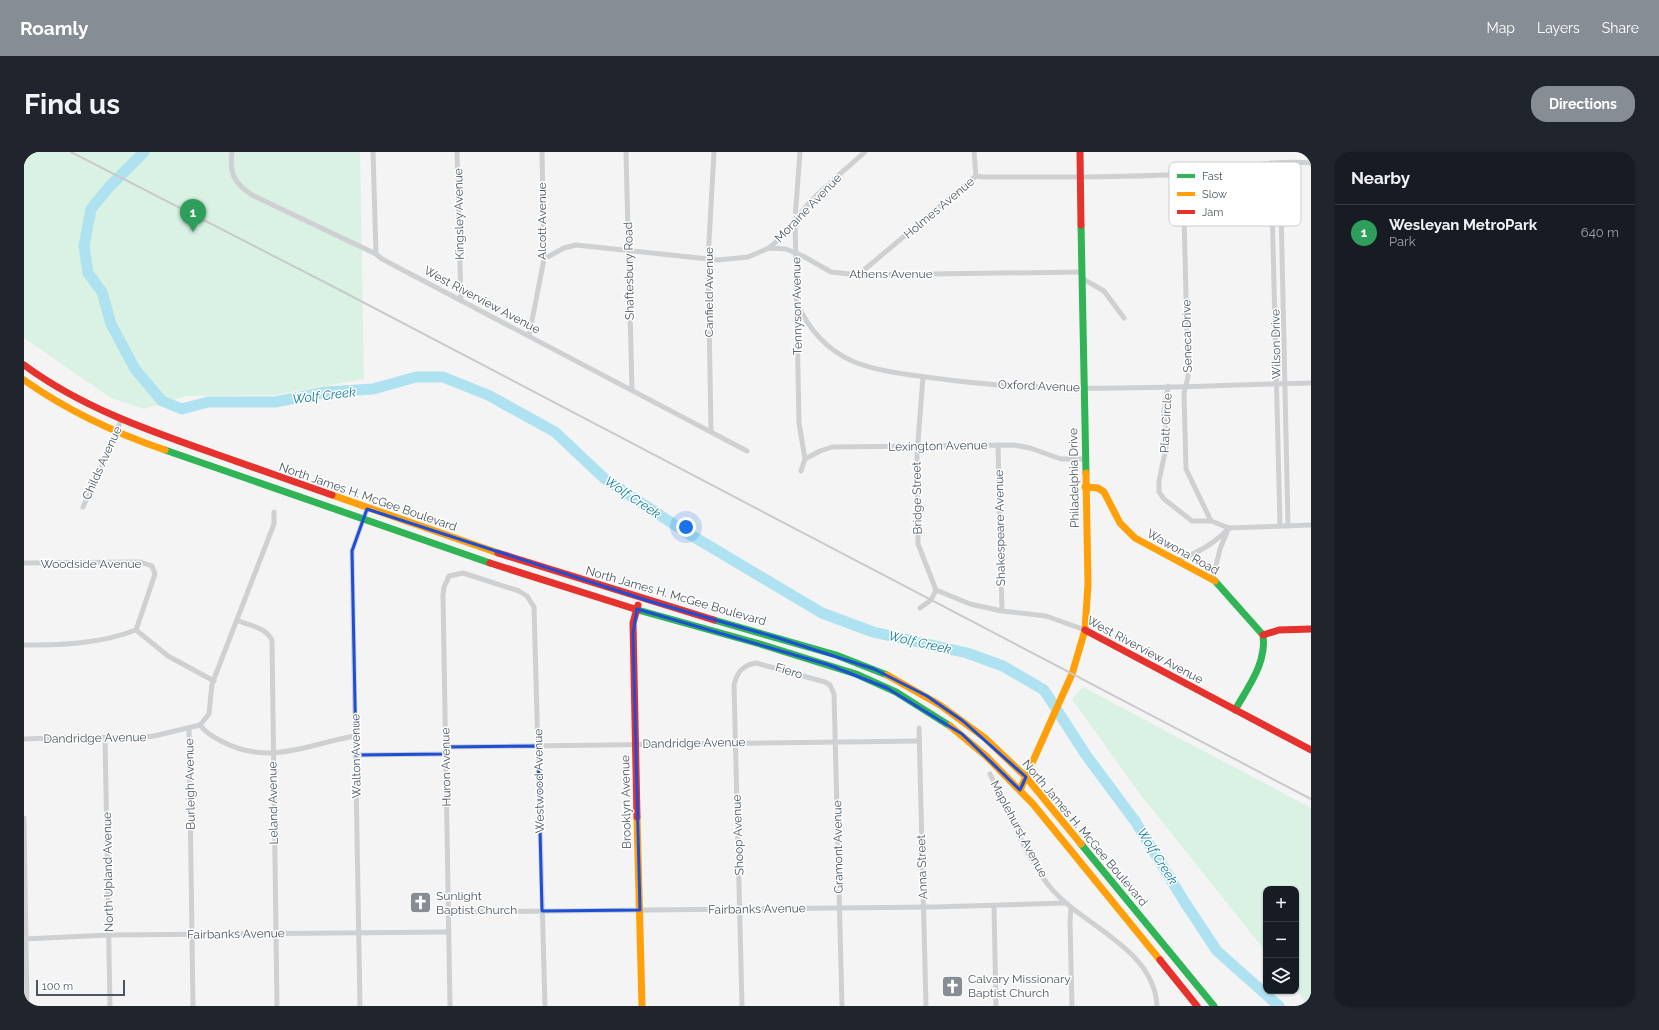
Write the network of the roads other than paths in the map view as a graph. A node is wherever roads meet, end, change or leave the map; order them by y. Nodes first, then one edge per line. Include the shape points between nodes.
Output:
1 (232, 152) edge
2 (373, 152) edge
3 (457, 152) edge
4 (542, 152) edge
5 (626, 152) edge
6 (714, 152) edge
7 (800, 152) edge
8 (865, 152) edge
9 (974, 152) edge
10 (1080, 152) edge
11 (1169, 175) edge
12 (976, 176) junction
13 (1080, 176) junction
14 (795, 219) junction
15 (1184, 226) edge
16 (1273, 226) edge
17 (1281, 226) edge
18 (769, 248) junction
19 (628, 250) junction
20 (796, 253) junction
21 (376, 254) junction
22 (544, 258) junction
23 (708, 259) junction
24 (858, 275) junction
25 (1082, 276) junction
26 (461, 301) junction
27 (797, 303) junction
28 (1124, 318) dead end
29 (529, 336) junction
30 (24, 365) edge
31 (923, 377) junction
32 (24, 380) edge
33 (1277, 383) junction
34 (1285, 383) junction
35 (1311, 383) edge
36 (1168, 386) junction
37 (1186, 386) junction
38 (1083, 388) junction
39 (632, 390) junction
40 (121, 420) junction
41 (117, 432) junction
42 (712, 432) junction
43 (998, 445) junction
44 (918, 446) junction
45 (747, 451) dead end
46 (805, 459) junction
47 (1084, 459) junction
48 (802, 471) dead end
49 (1085, 487) junction
50 (83, 507) dead end
51 (367, 509) junction
52 (274, 512) dead end
53 (363, 520) junction
54 (1211, 521) junction
55 (1311, 525) edge
56 (1280, 526) junction
57 (1288, 526) junction
58 (1229, 528) junction
59 (1178, 560) junction
60 (24, 563) edge
61 (1213, 578) junction
62 (493, 582) joint
63 (936, 590) junction
64 (640, 598) junction
65 (920, 608) dead end
66 (637, 609) junction
67 (1002, 611) junction
68 (237, 620) junction
69 (1311, 629) edge
70 (136, 630) junction
71 (1085, 630) junction
72 (1263, 634) junction
73 (24, 645) edge
74 (744, 667) joint
75 (214, 681) junction
76 (832, 688) joint
77 (1235, 710) junction
78 (200, 725) junction
79 (189, 728) junction
80 (919, 728) dead end
81 (355, 736) junction
82 (105, 738) junction
83 (24, 740) edge
84 (919, 741) junction
85 (836, 742) junction
86 (736, 743) junction
87 (636, 744) junction
88 (538, 746) junction
89 (445, 747) junction
90 (1311, 750) edge
91 (272, 754) junction
92 (445, 754) junction
93 (356, 755) junction
94 (990, 774) dead end
95 (1026, 777) junction
96 (1020, 790) junction
97 (24, 818) edge
98 (1065, 903) junction
99 (924, 906) junction
100 (994, 906) junction
101 (840, 908) junction
102 (1072, 908) junction
103 (740, 909) junction
104 (640, 910) junction
105 (542, 911) junction
106 (448, 912) junction
107 (449, 932) junction
108 (359, 933) junction
109 (276, 934) junction
110 (109, 935) junction
111 (192, 935) junction
112 (25, 938) edge
113 (27, 1006) edge
114 (110, 1006) edge
115 (193, 1006) edge
116 (277, 1006) edge
117 (360, 1006) edge
118 (450, 1006) edge
119 (545, 1006) edge
120 (642, 1006) edge
121 (742, 1006) edge
122 (842, 1006) edge
123 (926, 1006) edge
124 (996, 1006) edge
125 (1072, 1006) edge
126 (1157, 1006) edge
127 (1197, 1006) edge
128 (1214, 1006) edge

1 - 21 street, West Riverview Avenue via 230,165 234,178 243,189
2 - 21 street
3 - 26 street, Kingsley Avenue
4 - 22 street, Alcott Avenue
5 - 19 street, Shaftesbury Road
6 - 23 street, Canfield Avenue
7 - 14 street, Tennyson Avenue
8 - 14 street, Moraine Avenue via 814,198
9 - 12 street
10 - 13 main road, Philadelphia Drive
11 - 13 street, Holmes Avenue via 1096,178
12 - 13 street, Holmes Avenue
12 - 24 street, Holmes Avenue
13 - 25 main road, Philadelphia Drive
14 - 18 street, Moraine Avenue via 786,233
14 - 20 street, Tennyson Avenue
15 - 37 street, Seneca Drive via 1188,377
16 - 33 street, Wilson Drive
17 - 34 street, Wilson Drive
18 - 20 street, Athens Avenue via 786,248
18 - 23 street, Athens Avenue via 738,259
19 - 22 street, Athens Avenue via 576,245
19 - 23 street, Athens Avenue
19 - 39 street, Shaftesbury Road
20 - 24 street, Athens Avenue via 832,272
20 - 27 street, Tennyson Avenue
21 - 26 street, West Riverview Avenue
22 - 29 street, Alcott Avenue
23 - 42 street, Canfield Avenue
24 - 25 street, Athens Avenue
25 - 28 street via 1104,291
25 - 38 main road, Philadelphia Drive
26 - 29 street, West Riverview Avenue
27 - 31 street, Oxford Avenue via 804,318 817,335 839,354 864,365
27 - 46 street, Tennyson Avenue via 799,423
29 - 39 street, West Riverview Avenue
30 - 40 main road, North James H. McGee Boulevard via 61,391
31 - 38 street, Oxford Avenue via 1008,386
31 - 44 street, Bridge Street
32 - 41 main road, North James H. McGee Boulevard via 60,406
33 - 34 street, Oxford Avenue
33 - 37 street, Oxford Avenue
33 - 56 street, Wilson Drive
34 - 35 street, Oxford Avenue
34 - 57 street, Wilson Drive
36 - 37 street, Oxford Avenue
36 - 38 street, Oxford Avenue
36 - 54 street, Platt Circle via 1164,412 1167,443 1159,492 1192,521
37 - 54 street, Seneca Drive via 1186,468
38 - 47 main road, Philadelphia Drive
39 - 42 street, West Riverview Avenue
40 - 41 street, Childs Avenue
40 - 51 main road, North James H. McGee Boulevard
41 - 50 street, Childs Avenue
41 - 53 main road, North James H. McGee Boulevard
42 - 45 street, West Riverview Avenue
43 - 44 street, Lexington Avenue
43 - 47 street, Lexington Avenue via 1030,448 1061,459
43 - 67 street, Shakespeare Avenue
44 - 46 street, Lexington Avenue via 832,447
44 - 63 street, Bridge Street via 918,544
46 - 48 street
47 - 49 main road, Philadelphia Drive
49 - 59 main road, Wawona Road via 1098,488 1104,492 1114,514 1126,531 1158,552
49 - 71 main road, Philadelphia Drive via 1088,584
51 - 53 street, Walton Avenue
51 - 64 main road, North James H. McGee Boulevard
52 - 68 street, Burleigh Avenue via 274,524
53 - 66 main road, North James H. McGee Boulevard via 505,569
53 - 81 street, Walton Avenue via 352,552
54 - 58 street
55 - 57 street
56 - 57 street
56 - 58 street
58 - 59 street via 1209,546
58 - 61 street via 1220,549
59 - 61 main road, Wawona Road
60 - 70 street, Woodside Avenue via 140,562 152,566 154,580
61 - 72 main road, Wawona Road
62 - 88 street, Westwood Avenue via 523,593 534,607
62 - 89 street, Huron Avenue via 460,572 449,576 444,587
63 - 65 street via 931,600
63 - 67 street, West Riverview Avenue via 970,604
64 - 66 main road, Brooklyn Avenue
64 - 95 main road, North James H. McGee Boulevard via 836,655 892,677 963,720
66 - 87 main road, Brooklyn Avenue via 633,622
66 - 96 main road, North James H. McGee Boulevard via 830,665 894,690 962,734
67 - 71 street, West Riverview Avenue via 1046,616
68 - 75 street, Burleigh Avenue
68 - 91 street, Leland Avenue via 268,633 272,641
69 - 72 main road via 1279,630
70 - 73 street via 109,639 85,643
70 - 75 street via 168,656
71 - 77 main road, West Riverview Avenue
71 - 95 main road, Philadelphia Drive via 1072,674
72 - 77 main road via 1264,654
74 - 76 street, Fiero via 761,663 825,682
74 - 86 street, Shoop Avenue via 737,675 734,685
75 - 78 street, Burleigh Avenue via 210,710
76 - 85 street, Gramont Avenue
77 - 90 main road, West Riverview Avenue
78 - 79 street, Burleigh Avenue
78 - 91 street via 205,732 233,747
79 - 82 street, Dandridge Avenue via 146,738
79 - 111 street, Burleigh Avenue
80 - 84 street, Anna Street
81 - 91 street
81 - 93 street, Walton Avenue
82 - 83 street, Dandridge Avenue
82 - 110 street, North Upland Avenue
84 - 85 street, Dandridge Avenue
84 - 99 street, Anna Street
85 - 86 street, Dandridge Avenue
85 - 101 street, Gramont Avenue
86 - 87 street, Dandridge Avenue
86 - 103 street, Shoop Avenue
87 - 88 street, Dandridge Avenue
87 - 104 main road, Brooklyn Avenue
88 - 89 street, Dandridge Avenue
88 - 105 street, Westwood Avenue
89 - 92 street, Huron Avenue
91 - 109 street, Leland Avenue
92 - 93 street
92 - 106 street, Huron Avenue
93 - 108 street, Walton Avenue
94 - 98 street, Maplehurst Avenue via 1035,863 1049,886
95 - 96 main road, Philadelphia Drive
95 - 128 main road, North James H. McGee Boulevard
96 - 127 main road, North James H. McGee Boulevard
97 - 112 street
98 - 100 street, Fairbanks Avenue
98 - 102 street, Maplehurst Avenue
99 - 100 street, Fairbanks Avenue
99 - 101 street, Fairbanks Avenue
99 - 123 street, Anna Street
100 - 124 street
101 - 103 street, Fairbanks Avenue
101 - 122 street, Gramont Avenue
102 - 125 street
102 - 126 street, Maplehurst Avenue via 1141,965 1151,982
103 - 104 street, Fairbanks Avenue
103 - 121 street, Shoop Avenue
104 - 105 street, Fairbanks Avenue
104 - 120 main road, Brooklyn Avenue
105 - 106 street, Fairbanks Avenue
105 - 119 street, Westwood Avenue
106 - 107 street, Huron Avenue
107 - 108 street, Fairbanks Avenue
107 - 118 street, Huron Avenue
108 - 109 street, Fairbanks Avenue
108 - 117 street, Walton Avenue
109 - 111 street, Fairbanks Avenue
109 - 116 street, Leland Avenue
110 - 111 street, Fairbanks Avenue
110 - 112 street, Fairbanks Avenue
110 - 114 street, North Upland Avenue
111 - 115 street, Burleigh Avenue
112 - 113 street

